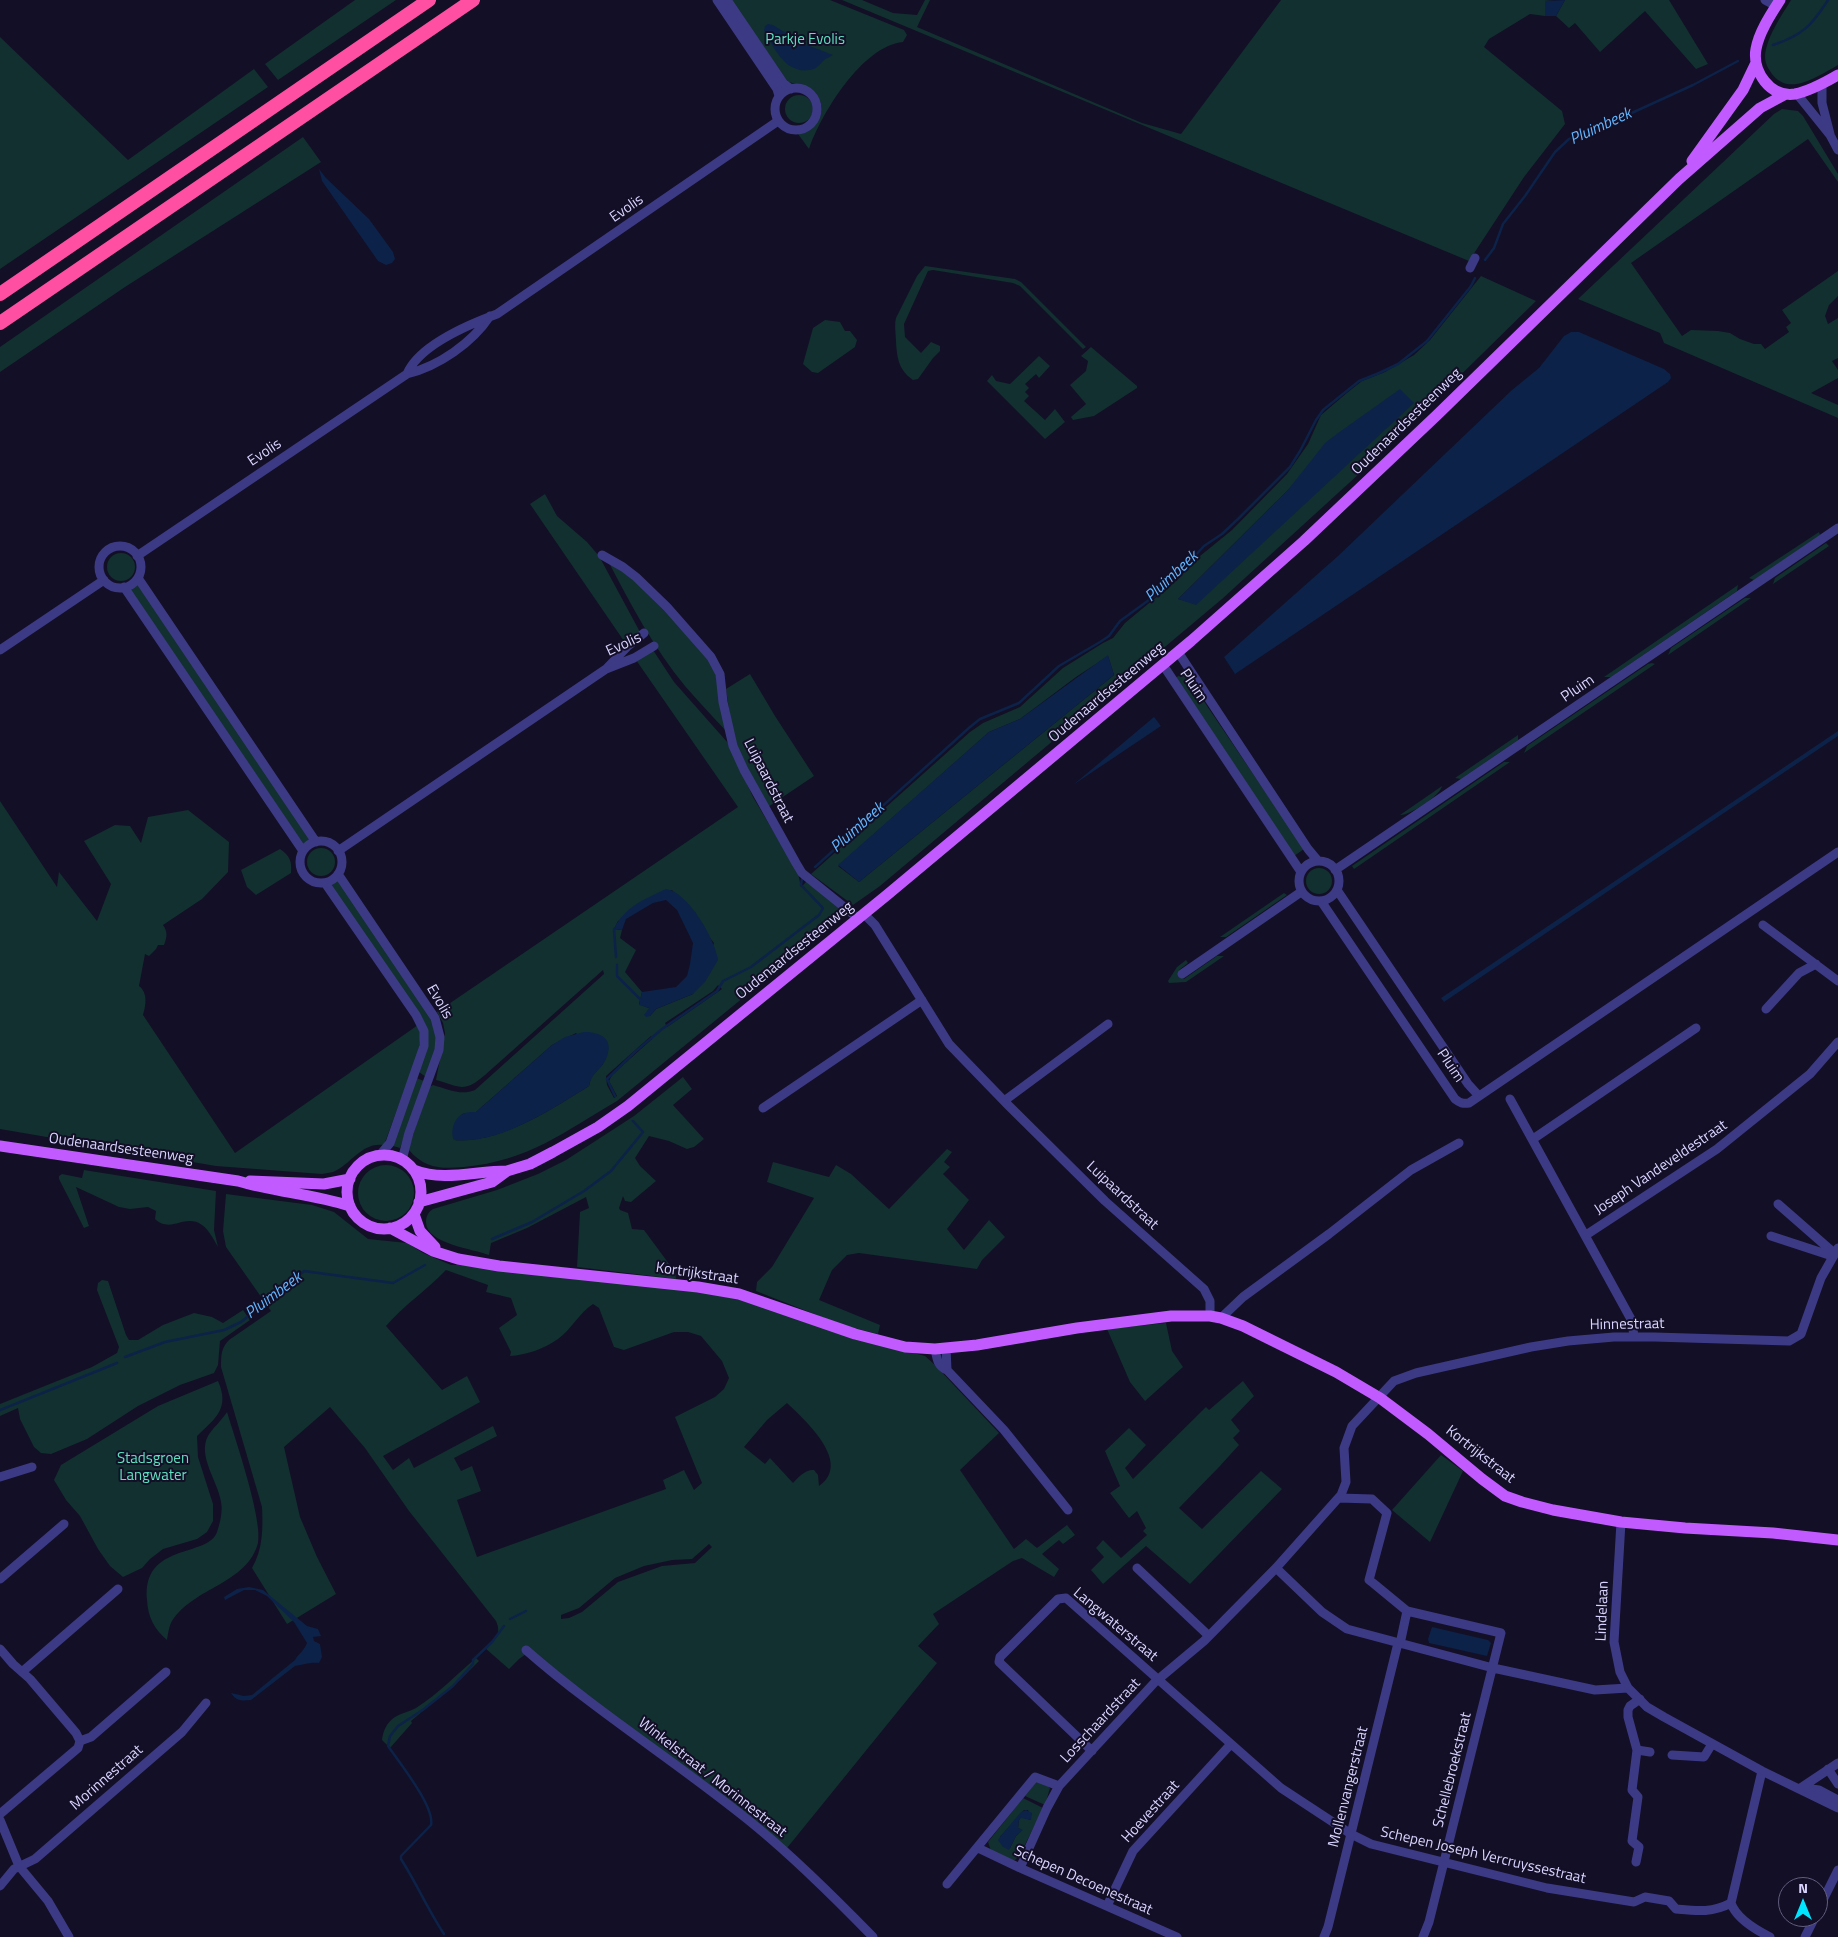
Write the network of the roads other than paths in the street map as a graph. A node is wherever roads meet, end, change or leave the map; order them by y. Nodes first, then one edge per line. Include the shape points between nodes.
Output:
1 (429, 0) edge
2 (473, 0) edge
3 (717, 0) edge
4 (727, 0) edge
5 (1764, 0) edge
6 (1778, 3) edge
7 (1755, 65) junction
8 (1838, 75) edge
9 (1822, 84) junction
10 (790, 89) junction
11 (1791, 94) junction
12 (779, 96) junction
13 (778, 121) junction
14 (1830, 135) junction
15 (1838, 150) edge
16 (1679, 179) junction
17 (1475, 258) dead end
18 (1470, 268) dead end
19 (0, 294) edge
20 (490, 316) junction
21 (0, 323) edge
22 (407, 374) junction
23 (1837, 531) edge
24 (602, 555) dead end
25 (137, 556) junction
26 (138, 578) junction
27 (104, 580) junction
28 (124, 588) junction
29 (644, 633) dead end
30 (654, 646) dead end
31 (0, 650) edge
32 (1178, 652) junction
33 (1163, 665) junction
34 (606, 669) junction
35 (316, 842) junction
36 (303, 851) junction
37 (338, 851) junction
38 (1838, 852) edge
39 (1318, 861) junction
40 (1335, 870) junction
41 (1300, 872) junction
42 (338, 874) junction
43 (325, 883) junction
44 (1337, 890) junction
45 (1301, 892) junction
46 (1321, 901) junction
47 (861, 916) junction
48 (1763, 925) dead end
49 (1816, 964) junction
50 (1182, 974) dead end
51 (1838, 981) edge
52 (922, 1000) junction
53 (1766, 1009) dead end
54 (1108, 1024) dead end
55 (1696, 1028) dead end
56 (1838, 1042) edge
57 (1478, 1096) junction
58 (1510, 1099) dead end
59 (1004, 1101) junction
60 (763, 1108) dead end
61 (1533, 1139) junction
62 (1459, 1143) dead end
63 (0, 1146) edge
64 (380, 1155) junction
65 (402, 1160) junction
66 (414, 1170) junction
67 (507, 1171) junction
68 (350, 1179) junction
69 (238, 1181) junction
70 (420, 1202) junction
71 (1778, 1204) dead end
72 (350, 1206) junction
73 (414, 1214) junction
74 (390, 1228) junction
75 (1586, 1235) junction
76 (1771, 1236) dead end
77 (1835, 1252) edge
78 (448, 1256) junction
79 (1216, 1317) junction
80 (1634, 1337) junction
81 (941, 1348) junction
82 (1380, 1398) junction
83 (32, 1468) dead end
84 (0, 1477) edge
85 (1339, 1498) junction
86 (1068, 1510) dead end
87 (1621, 1522) junction
88 (64, 1524) dead end
89 (1838, 1540) edge
90 (1137, 1568) dead end
91 (1276, 1568) junction
92 (0, 1579) edge
93 (118, 1589) dead end
94 (1407, 1611) junction
95 (1209, 1636) junction
96 (1399, 1643) junction
97 (0, 1649) edge
98 (526, 1650) dead end
99 (1493, 1668) junction
100 (22, 1672) junction
101 (166, 1672) dead end
102 (1158, 1680) junction
103 (1628, 1688) junction
104 (1640, 1699) junction
105 (206, 1703) dead end
106 (80, 1741) junction
107 (1712, 1744) junction
108 (1230, 1745) junction
109 (1637, 1750) junction
110 (1092, 1751) junction
111 (1650, 1752) dead end
112 (1672, 1755) dead end
113 (1838, 1763) edge
114 (1828, 1769) junction
115 (1762, 1770) junction
116 (1838, 1784) edge
117 (1059, 1786) junction
118 (1799, 1789) junction
119 (1838, 1800) edge
120 (1838, 1808) edge
121 (0, 1814) edge
122 (0, 1820) edge
123 (1351, 1834) junction
124 (978, 1848) junction
125 (1636, 1862) dead end
126 (1443, 1863) junction
127 (19, 1866) junction
128 (1020, 1868) junction
129 (1838, 1870) edge
130 (947, 1884) dead end
131 (0, 1886) edge
132 (1828, 1890) edge
133 (1731, 1903) junction
134 (1107, 1906) junction
135 (1755, 1934) edge
136 (69, 1937) edge
137 (873, 1937) edge
138 (1176, 1937) edge
139 (1324, 1937) edge
140 (1422, 1937) edge
141 (1770, 1937) edge

1 - 19 highway
2 - 21 highway
3 - 12 street
4 - 10 street
5 - 6 street
6 - 7 main road, Oudenaardsesteenweg via 1758,39
7 - 11 main road via 1765,82 1776,90
7 - 16 main road, Oudenaardsesteenweg via 1743,90
8 - 9 main road, Oudenaardsesteenweg
9 - 11 main road, Oudenaardsesteenweg
9 - 14 street via 1822,104
10 - 12 street
10 - 13 street via 808,91 818,112 814,122 803,130 793,131
11 - 14 street
11 - 16 main road, Oudenaardsesteenweg via 1769,102 1755,112
12 - 13 street via 775,105
13 - 20 street, Evolis
14 - 15 street
16 - 32 main road, Oudenaardsesteenweg via 1304,541
17 - 18 street
20 - 22 street, Evolis via 458,349
20 - 22 street, Evolis via 432,346 410,366
22 - 25 street, Evolis
23 - 40 street, Pluim
24 - 47 street, Luipaardstraat via 636,577 711,657 720,674 733,746 796,863 802,873
25 - 26 street via 141,569
25 - 27 street via 132,550 122,547 107,552 100,566
26 - 28 street
26 - 35 street
27 - 28 street
27 - 31 street
28 - 36 street
29 - 34 street, Evolis
30 - 34 street, Evolis
32 - 33 main road, Oudenaardsesteenweg
32 - 39 street, Pluim
33 - 41 street, Pluim
33 - 47 main road, Oudenaardsesteenweg
34 - 37 street, Evolis
35 - 36 street
35 - 37 street via 328,843
36 - 43 street via 300,863 304,874 313,882
37 - 42 street via 342,865
38 - 57 street, Pluim
39 - 40 street
39 - 41 street via 1308,864
40 - 44 street via 1339,883
41 - 45 street
42 - 43 street
42 - 65 street, Evolis via 435,1018 440,1031 438,1050
43 - 64 street, Evolis via 407,1000 424,1031 424,1046 390,1143
44 - 46 street via 1333,896
44 - 57 street, Pluim
45 - 46 street via 1310,900
45 - 50 street
46 - 57 street, Pluim via 1455,1099 1464,1104
47 - 52 street, Luipaardstraat via 875,925
47 - 67 main road, Oudenaardsesteenweg via 628,1106 553,1152
48 - 49 street
49 - 51 street
49 - 53 street via 1799,973
52 - 59 street, Luipaardstraat via 949,1044
52 - 60 street
54 - 59 street
55 - 61 street
56 - 75 street, Joseph Vandeveldestraat via 1810,1074 1717,1149
58 - 61 street
59 - 79 street, Luipaardstraat via 1105,1200 1204,1290
61 - 75 street
62 - 79 street via 1411,1170
63 - 69 main road, Oudenaardsesteenweg
64 - 65 main road
64 - 68 main road via 361,1163
65 - 66 main road
66 - 67 main road, Oudenaardsesteenweg via 444,1176
66 - 70 main road via 420,1185
67 - 70 main road, Oudenaardsesteenweg via 492,1182
68 - 69 main road, Oudenaardsesteenweg via 324,1184
68 - 72 main road via 347,1188
69 - 72 main road, Oudenaardsesteenweg
70 - 73 main road
71 - 77 street
72 - 74 main road via 355,1215 371,1226
73 - 74 main road via 401,1225
73 - 78 main road, Kortrijkstraat via 424,1237
74 - 78 main road, Kortrijkstraat
75 - 80 street via 1632,1321
76 - 77 street
77 - 80 street, Hinnestraat via 1797,1338 1789,1341
78 - 81 main road, Kortrijkstraat via 499,1266 739,1294 855,1334 904,1347
79 - 81 main road, Kortrijkstraat via 1171,1316
79 - 82 main road, Kortrijkstraat via 1243,1326 1336,1372
80 - 82 street, Hinnestraat via 1568,1341 1444,1365 1394,1381
81 - 86 street via 939,1364 1004,1430
82 - 85 street, Losschaardstraat via 1352,1426 1347,1438 1344,1448 1346,1482
82 - 87 main road, Kortrijkstraat via 1505,1496 1536,1506
83 - 84 street
85 - 91 street, Losschaardstraat
85 - 94 street via 1372,1499 1387,1513 1369,1580
87 - 89 main road, Kortrijkstraat via 1773,1532
87 - 103 street, Lindelaan via 1614,1642 1620,1672
88 - 92 street
90 - 95 street
91 - 95 street, Losschaardstraat
91 - 96 street via 1322,1612 1347,1630
93 - 100 street
94 - 96 street, Mollenvangerstraat
94 - 99 street, Schellebroekstraat via 1501,1633
95 - 102 street, Losschaardstraat
96 - 99 street
96 - 123 street, Mollenvangerstraat
97 - 100 street
98 - 137 street, Winkelstraat / Morinnestraat via 593,1705 756,1827 804,1868
99 - 103 street via 1595,1690
99 - 126 street, Schellebroekstraat
100 - 106 street
101 - 106 street via 91,1738
102 - 108 street, Schepen Joseph Vercruyssestraat
102 - 110 street, Losschaardstraat
102 - 110 street, Langwaterstraat via 1062,1597 1000,1657 1002,1666
103 - 104 street, Lindelaan
104 - 107 street, Lindelaan via 1664,1718
104 - 109 street via 1628,1710
105 - 127 street, Morinnestraat via 182,1732 35,1859
106 - 121 street via 78,1748
107 - 112 street via 1706,1758
107 - 115 street, Lindelaan
108 - 123 street, Schepen Joseph Vercruyssestraat via 1281,1788
108 - 134 street, Hoevestraat via 1133,1851
109 - 111 street
109 - 125 street via 1632,1790 1638,1798 1632,1841 1639,1847
110 - 117 street, Losschaardstraat
113 - 114 street
114 - 116 street
114 - 118 street
115 - 118 street, Lindelaan
115 - 133 street
117 - 124 street, Losschaardstraat via 1035,1777
117 - 128 street, Losschaardstraat
118 - 119 street, Lindelaan via 1819,1790
118 - 120 street, Lindelaan
122 - 127 street
123 - 126 street, Schepen Joseph Vercruyssestraat via 1371,1844
123 - 139 street, Mollenvangerstraat
124 - 128 street, Schepen Decoenestraat
124 - 130 street, Losschaardstraat
126 - 133 street, Schepen Joseph Vercruyssestraat via 1592,1896 1634,1902 1645,1897 1670,1901 1676,1909 1711,1911
126 - 140 street, Schellebroekstraat via 1429,1922
127 - 131 street, Morinnestraat
127 - 136 street via 48,1901
128 - 134 street, Schepen Decoenestraat
129 - 132 street
133 - 135 street
134 - 138 street, Schepen Decoenestraat
135 - 141 street

